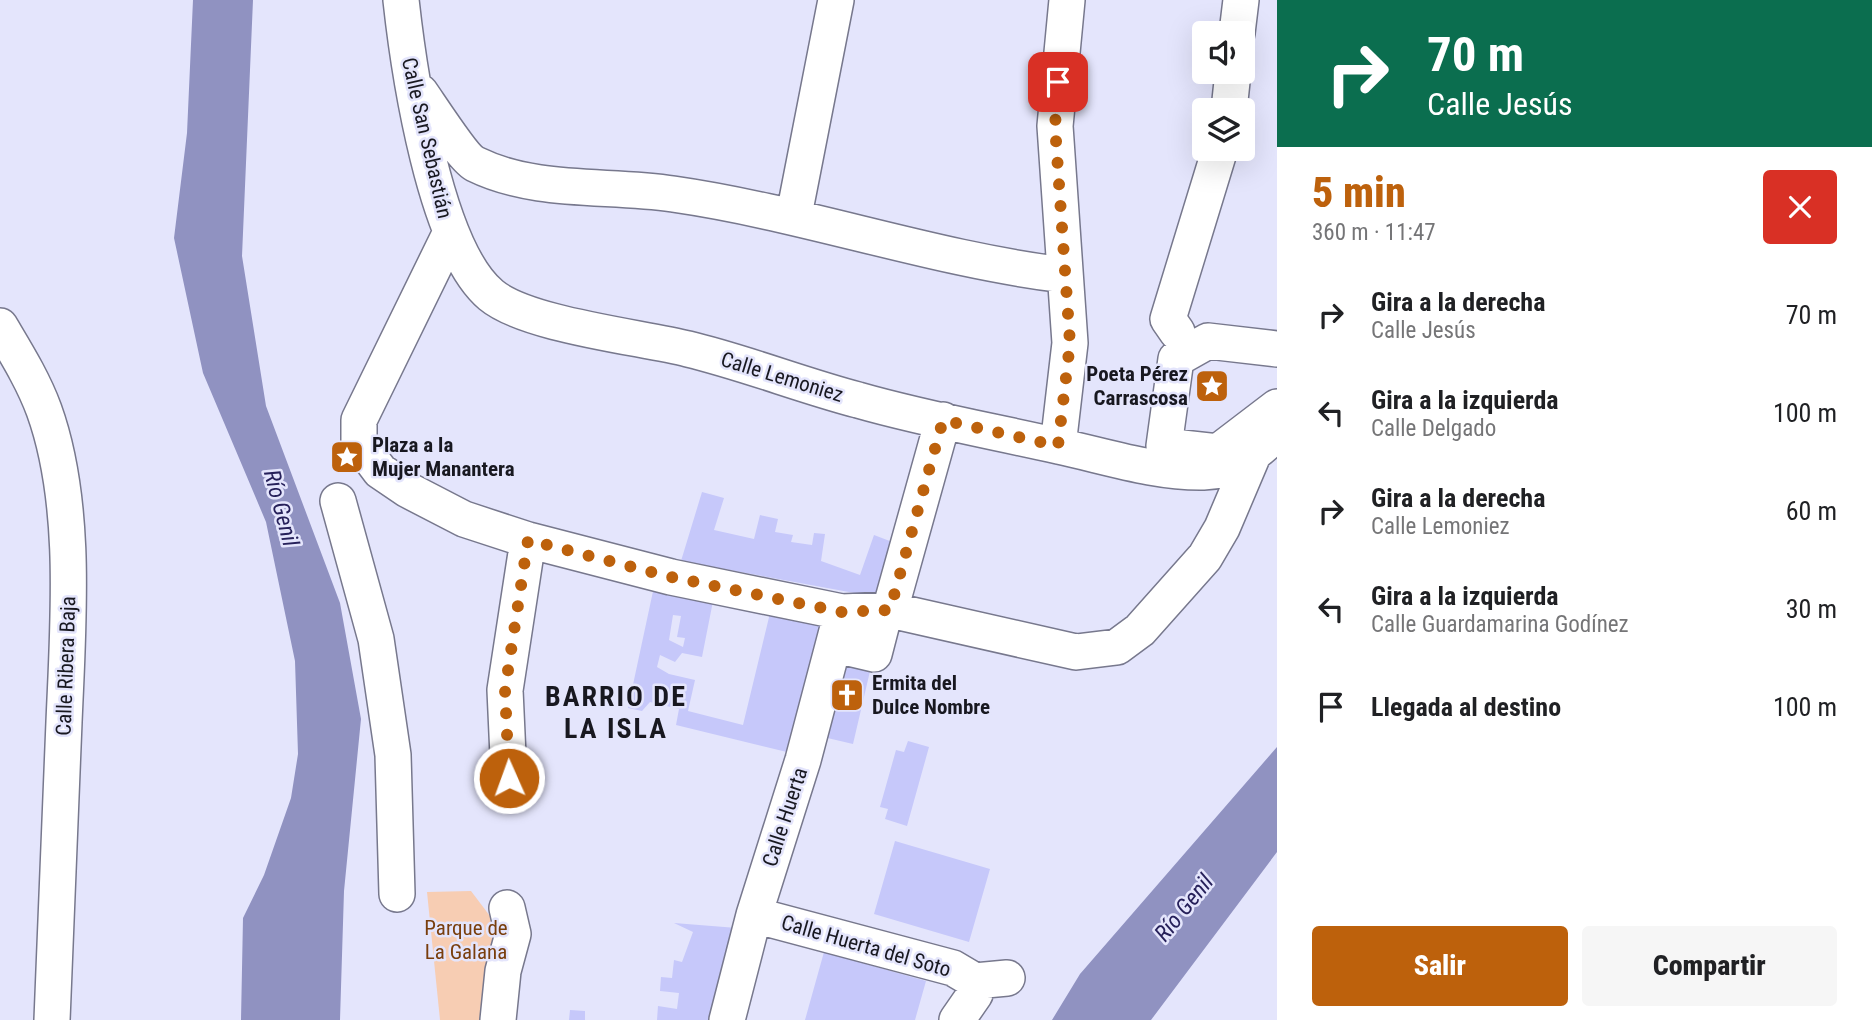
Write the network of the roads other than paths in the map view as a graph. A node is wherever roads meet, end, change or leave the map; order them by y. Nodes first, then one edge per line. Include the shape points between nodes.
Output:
1 (401, 0) edge
2 (836, 0) edge
3 (1067, 0) edge
4 (1241, 0) edge
5 (1238, 21) edge
6 (410, 78) junction
7 (1216, 161) edge
8 (794, 215) junction
9 (450, 234) junction
10 (1064, 275) junction
11 (0, 326) edge
12 (1177, 332) junction
13 (1277, 343) edge
14 (1277, 349) edge
15 (1277, 407) edge
16 (943, 420) junction
17 (1265, 444) edge
18 (1058, 446) junction
19 (1150, 466) junction
20 (338, 501) dead end
21 (528, 540) junction
22 (890, 610) junction
23 (841, 629) junction
24 (509, 778) dead end
25 (397, 894) dead end
26 (507, 908) dead end
27 (754, 915) junction
28 (52, 1020) edge
29 (498, 1020) edge
30 (727, 1020) edge
31 (957, 1020) edge

1 - 6 street, Calle San Sebastián
2 - 8 street
3 - 10 street via 1055,126
4 - 5 street
6 - 8 street via 471,162 494,172 561,186 671,193
6 - 9 street, Calle San Sebastián
7 - 12 street via 1168,319
8 - 10 street via 1004,267
9 - 16 street, Calle Lemoniez via 468,267 492,295 524,314 690,349 859,401
9 - 21 street via 359,420 359,443 380,471 408,490 464,519
10 - 18 street via 1070,343
11 - 28 street, Calle Ribera Baja via 45,411 66,533 69,605
12 - 13 street
12 - 19 street
14 - 15 street via 1208,341 1176,359 1164,446 1218,452
16 - 18 street, Calle Lemoniez
16 - 22 street
17 - 19 street, Calle Lemoniez via 1228,470
17 - 22 street via 1205,557 1140,630 1117,647 1076,652
18 - 19 street, Calle Lemoniez
20 - 25 street via 380,665 393,755
21 - 23 street via 671,577
21 - 24 street via 505,690
22 - 23 street
23 - 27 street, Calle Huerta
26 - 29 street via 513,933
27 - 30 street, Calle Huerta
27 - 31 street, Calle Huerta del Soto via 991,980

